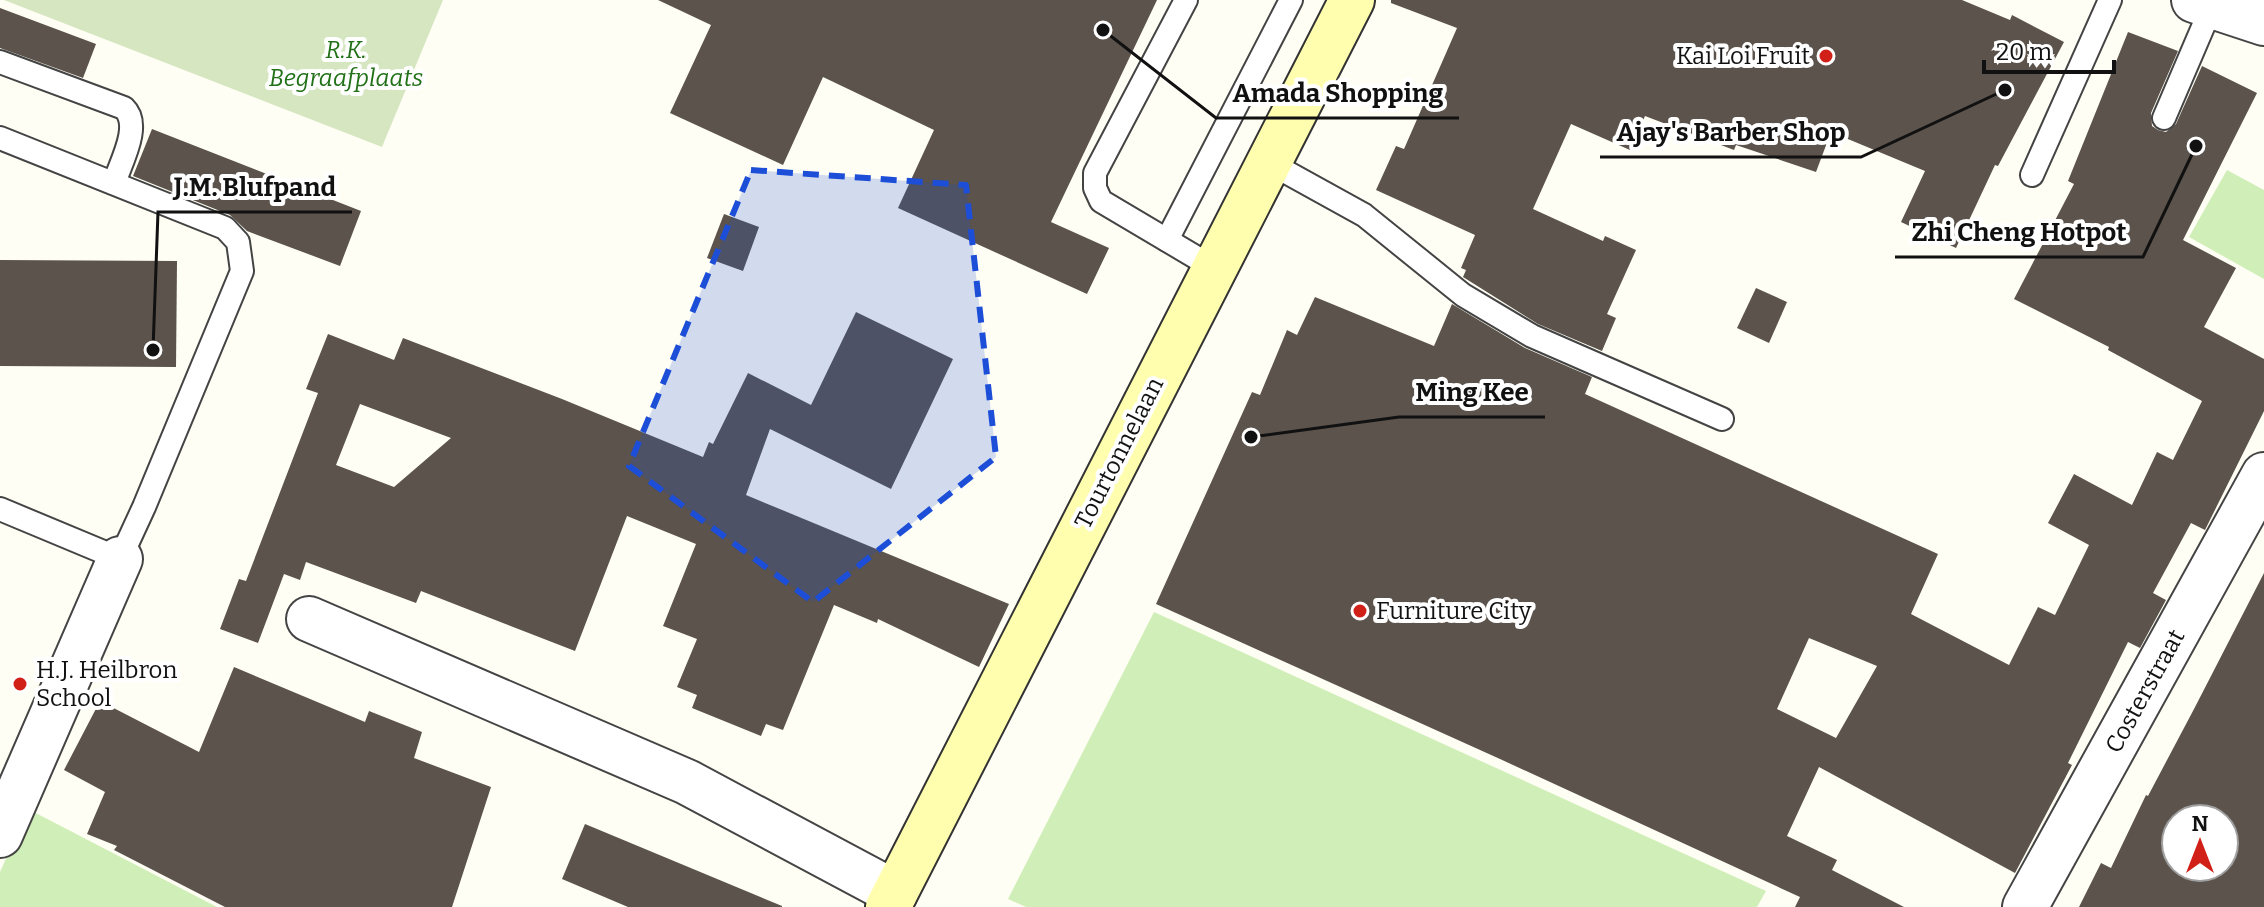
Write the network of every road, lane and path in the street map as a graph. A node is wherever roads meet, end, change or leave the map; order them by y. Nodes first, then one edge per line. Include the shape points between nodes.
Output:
1 (1186, 0) edge
2 (1291, 0) edge
3 (2110, 0) edge
4 (1344, 2) edge
5 (2203, 3) edge
6 (2264, 23) edge
7 (0, 62) edge
8 (2164, 118) dead end
9 (0, 138) edge
10 (1268, 162) junction
11 (2032, 175) dead end
12 (114, 183) junction
13 (1167, 240) junction
14 (1214, 268) junction
15 (1722, 419) dead end
16 (2264, 475) edge
17 (0, 509) edge
18 (120, 559) junction
19 (309, 619) dead end
20 (0, 835) edge
21 (892, 900) edge
22 (2025, 907) edge

1 - 13 lane via 1095,173 1101,201
2 - 13 lane
3 - 11 lane
4 - 10 street, Tourtonnelaan
5 - 6 street
5 - 8 lane
7 - 12 lane via 131,115 133,128
9 - 12 lane
10 - 14 street, Tourtonnelaan
10 - 15 lane via 1364,215 1463,295 1532,336
12 - 18 lane via 225,228 238,242 242,271
13 - 14 lane
14 - 21 street, Tourtonnelaan
16 - 22 street, Costerstraat
17 - 18 lane
18 - 20 street
19 - 21 street via 687,782

